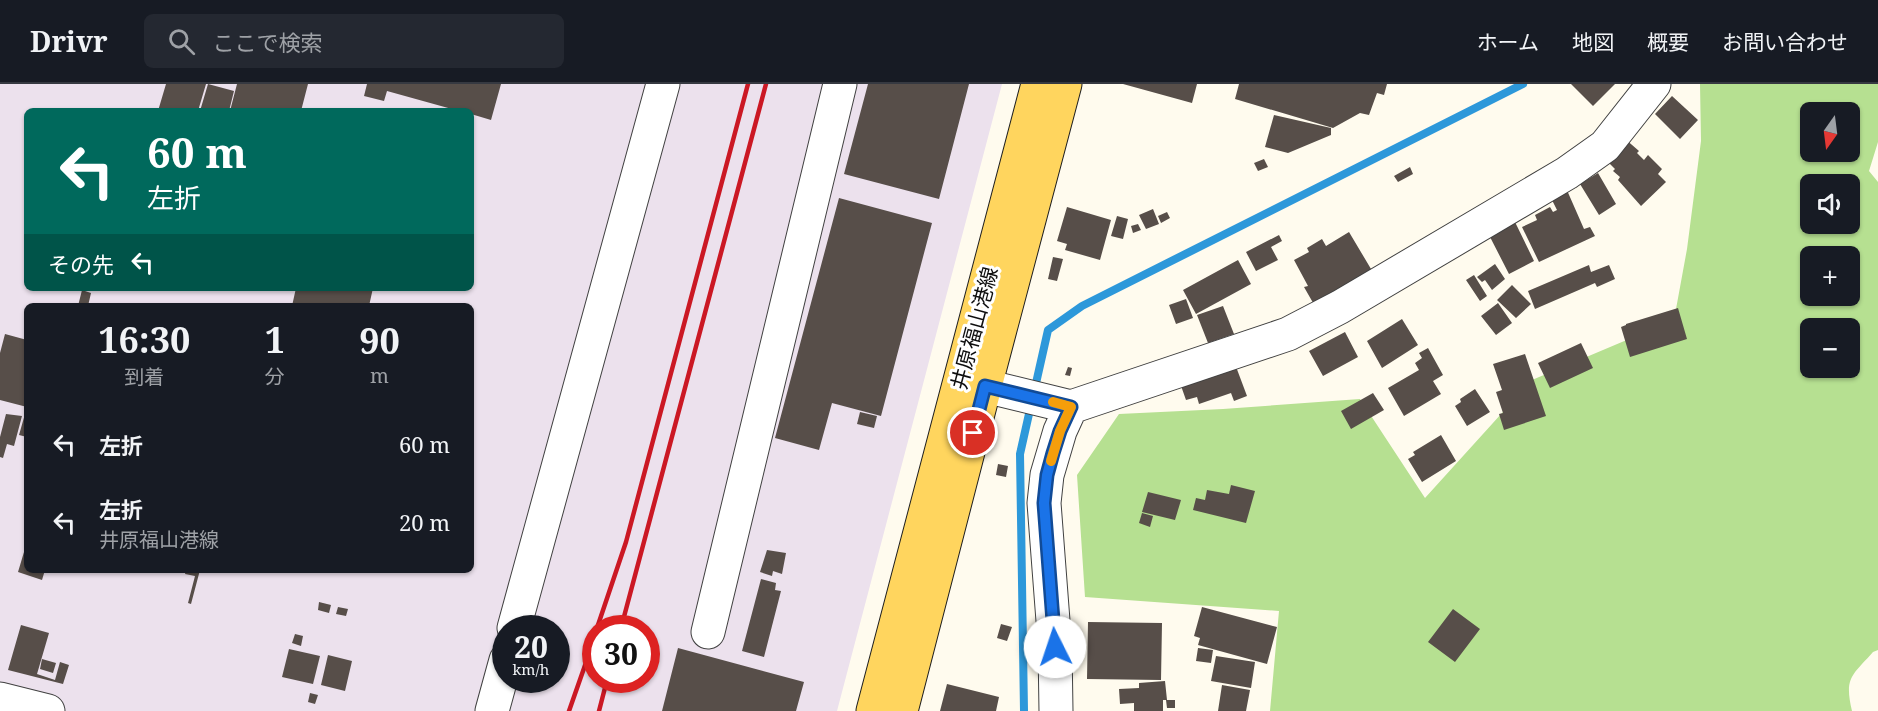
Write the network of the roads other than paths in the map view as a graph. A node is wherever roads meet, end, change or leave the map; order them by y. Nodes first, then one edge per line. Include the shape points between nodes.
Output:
1 (663, 84) edge
2 (840, 84) edge
3 (1038, 84) edge
4 (1065, 84) edge
5 (1654, 84) edge
6 (985, 386) junction
7 (1064, 405) junction
8 (518, 615) edge
9 (708, 632) dead end
10 (497, 693) edge
11 (0, 699) edge
12 (48, 711) edge
13 (492, 711) edge
14 (873, 711) edge
15 (901, 711) edge
16 (1056, 711) edge

1 - 8 street
2 - 9 street
3 - 14 main road, 井原福山港線
4 - 6 main road, 井原福山港線
5 - 7 street via 1605,146 1567,173 1340,307 1288,334
6 - 7 street
6 - 15 main road, 井原福山港線
7 - 16 street via 1044,503
10 - 13 street
11 - 12 street

